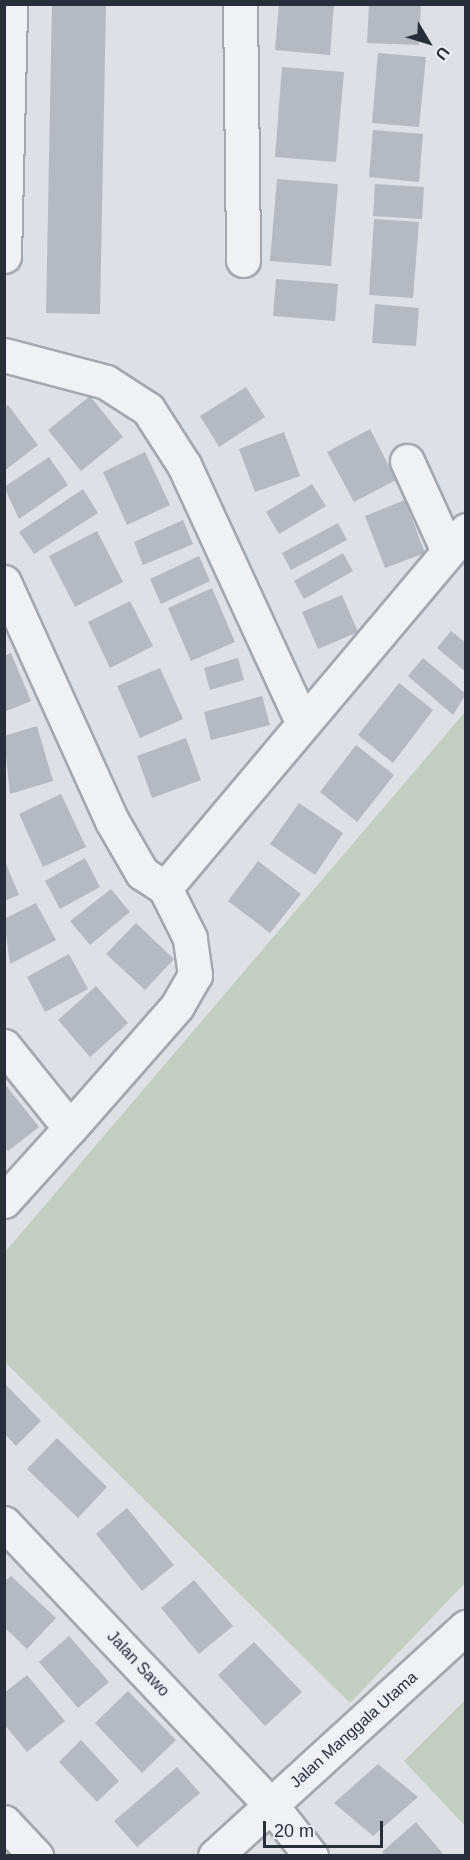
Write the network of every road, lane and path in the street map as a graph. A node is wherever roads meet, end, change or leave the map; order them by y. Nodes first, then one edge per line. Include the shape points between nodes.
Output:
1 (10, 4) edge
2 (240, 4) edge
3 (4, 256) edge
4 (243, 260) dead end
5 (4, 355) edge
6 (407, 461) dead end
7 (457, 540) edge
8 (4, 582) edge
9 (302, 722) junction
10 (165, 888) junction
11 (4, 1046) edge
12 (70, 1128) junction
13 (4, 1201) edge
14 (4, 1524) edge
15 (465, 1627) edge
16 (271, 1805) junction
17 (4, 1822) edge
18 (36, 1856) edge
19 (215, 1856) edge
20 (311, 1856) edge

1 - 3 street
2 - 4 street
5 - 9 street via 105,382 148,409 183,465
6 - 7 street
7 - 9 street
8 - 10 street via 121,838 142,873
9 - 10 street
10 - 12 street via 190,938 195,975 177,1006
11 - 12 street
12 - 13 street
14 - 16 street, Jalan Sawo
15 - 16 street, Jalan Manggala Utama
16 - 19 street, Jalan Manggala Utama
16 - 20 street, Jalan Sawo
17 - 18 street

